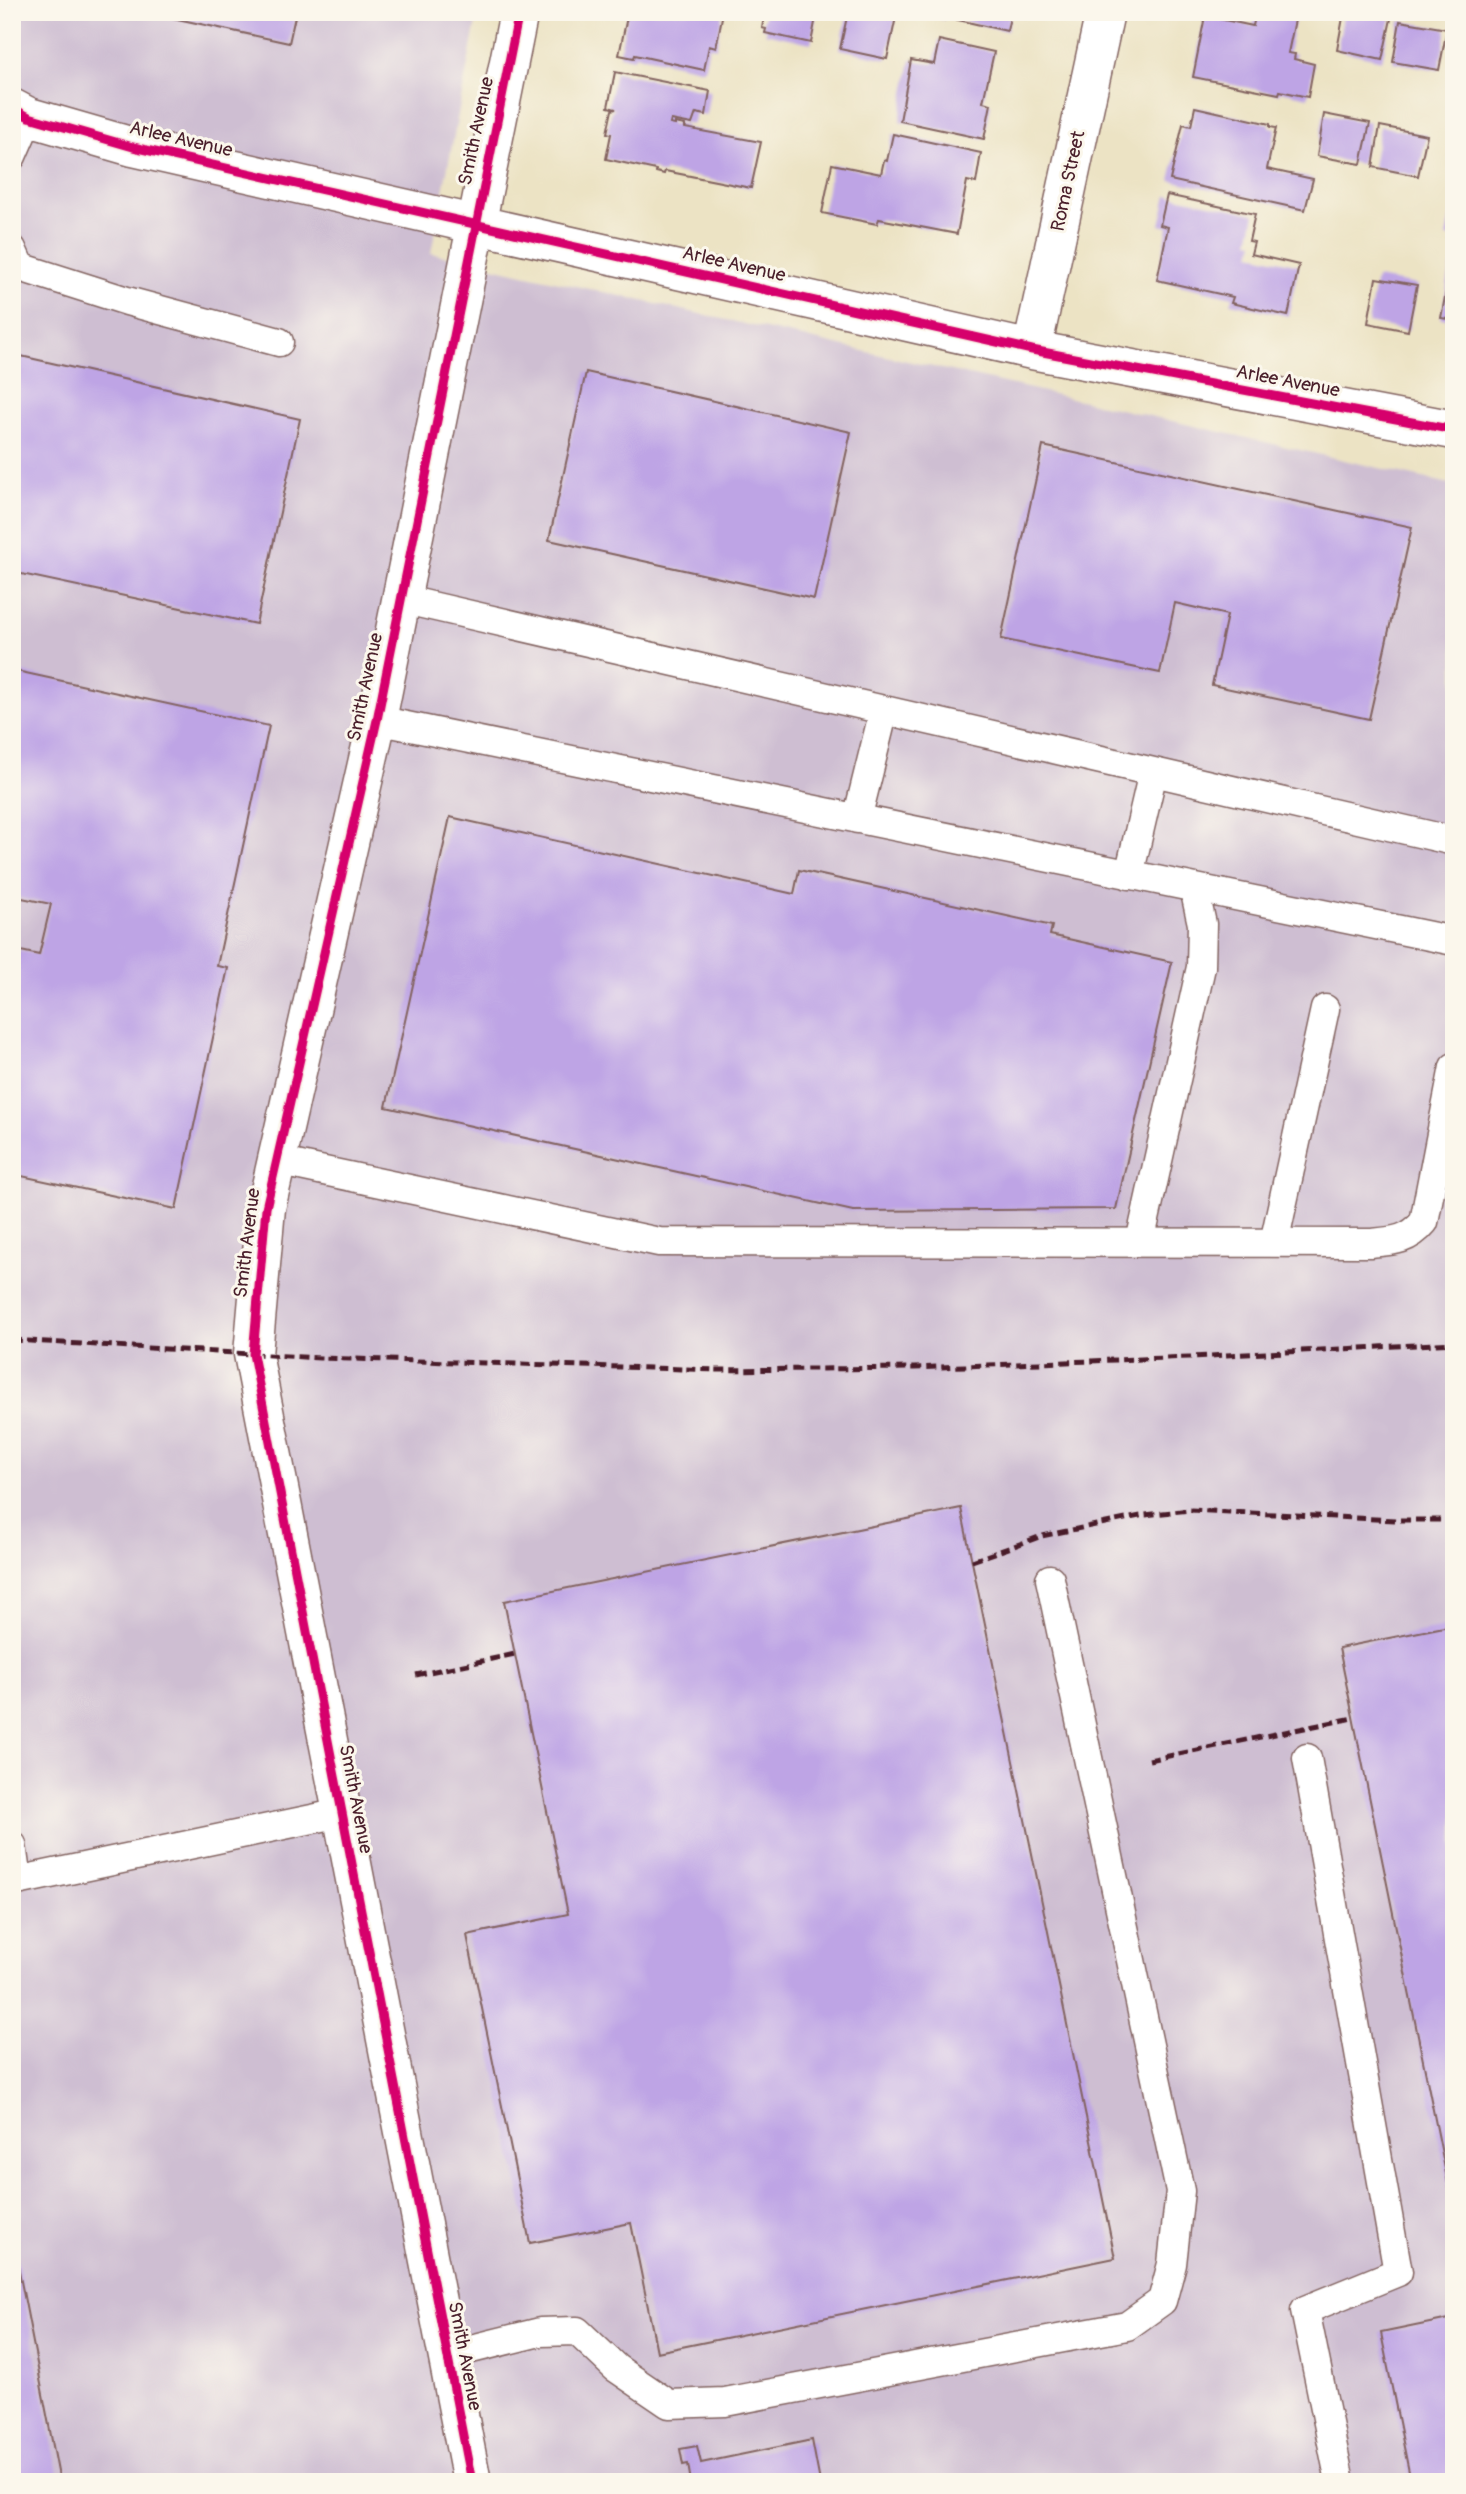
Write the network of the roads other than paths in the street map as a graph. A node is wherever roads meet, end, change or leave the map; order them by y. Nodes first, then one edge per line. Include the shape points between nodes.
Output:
1 (519, 12) edge
2 (1105, 12) edge
3 (20, 112) edge
4 (12, 156) edge
5 (475, 223) junction
6 (12, 249) edge
7 (279, 342) dead end
8 (1031, 351) junction
9 (1454, 430) edge
10 (401, 599) junction
11 (884, 710) junction
12 (377, 720) junction
13 (1153, 772) junction
14 (857, 819) junction
15 (1454, 841) edge
16 (1129, 875) junction
17 (1195, 888) junction
18 (1454, 941) edge
19 (1325, 1009) dead end
20 (1454, 1067) edge
21 (277, 1161) junction
22 (1140, 1242) junction
23 (1274, 1243) junction
24 (1049, 1579) dead end
25 (1307, 1758) dead end
26 (341, 1813) junction
27 (12, 1845) edge
28 (15, 1881) edge
29 (447, 2355) junction
30 (472, 2482) edge
31 (1340, 2482) edge

1 - 5 street, Smith Avenue
2 - 8 street, Roma Street
3 - 4 lane
3 - 5 street, Arlee Avenue via 133,147
5 - 8 street, Arlee Avenue
5 - 10 street, Smith Avenue
6 - 7 lane via 20,267
8 - 9 street, Arlee Avenue
10 - 11 lane
10 - 12 street, Smith Avenue
11 - 13 lane
11 - 14 lane
12 - 14 lane
12 - 21 street, Smith Avenue
13 - 15 lane
13 - 16 lane
14 - 16 lane
16 - 17 lane
17 - 18 lane
17 - 22 lane via 1202,924 1200,967
19 - 23 lane
20 - 23 lane via 1424,1222 1415,1233 1401,1240 1370,1243
21 - 22 lane via 659,1242
21 - 26 street, Smith Avenue via 266,1208 253,1354
22 - 23 lane
24 - 29 lane via 1180,2191 1163,2301 1127,2326 725,2402 669,2404 616,2368 577,2331 540,2332
25 - 31 lane via 1398,2272 1305,2310
26 - 28 lane
26 - 29 street, Smith Avenue
27 - 28 lane
29 - 30 street, Smith Avenue

